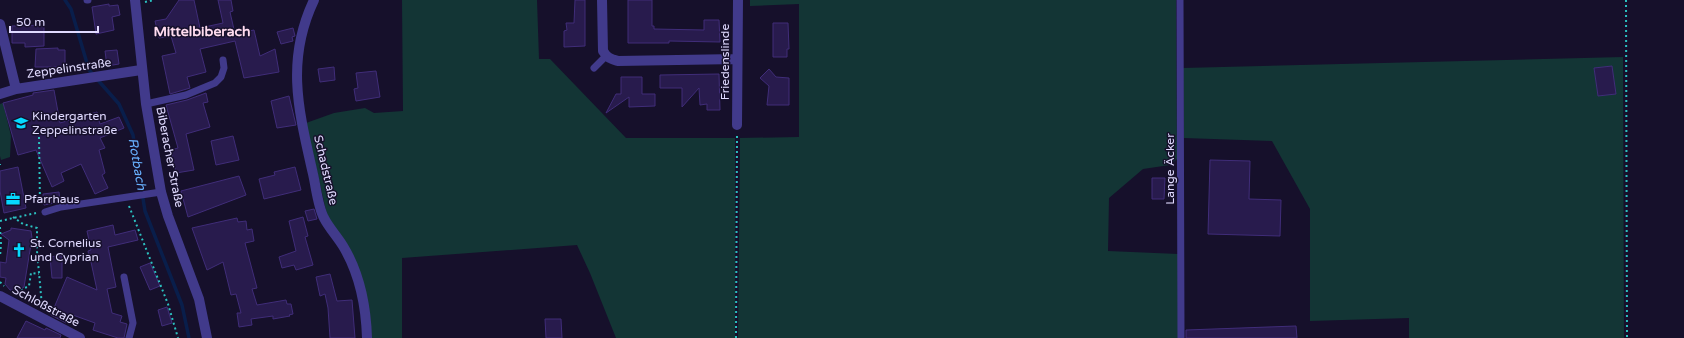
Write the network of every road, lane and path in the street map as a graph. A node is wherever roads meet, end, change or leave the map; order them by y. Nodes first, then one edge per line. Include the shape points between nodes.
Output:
1 (135, 0) edge
2 (145, 0) edge
3 (154, 0) edge
4 (314, 0) edge
5 (602, 0) edge
6 (738, 0) edge
7 (1180, 0) edge
8 (1626, 0) edge
9 (0, 24) edge
10 (606, 56) junction
11 (737, 59) junction
12 (222, 60) dead end
13 (594, 68) dead end
14 (142, 70) junction
15 (16, 89) junction
16 (0, 94) edge
17 (146, 104) junction
18 (737, 125) joint
19 (39, 137) dead end
20 (161, 192) junction
21 (125, 198) junction
22 (45, 212) dead end
23 (13, 217) junction
24 (0, 220) edge
25 (0, 227) edge
26 (0, 257) edge
27 (39, 274) junction
28 (124, 277) dead end
29 (0, 282) edge
30 (5, 286) dead end
31 (14, 292) dead end
32 (0, 296) edge
33 (42, 306) dead end
34 (80, 338) edge
35 (129, 338) edge
36 (178, 338) edge
37 (207, 338) edge
38 (367, 338) edge
39 (736, 338) edge
40 (1181, 338) edge
41 (1627, 338) edge

1 - 14 street, Biberacher Straße
2 - 3 path
4 - 38 street, Schadstraße via 302,28 298,55 296,85 300,113 324,217 355,267 365,301
5 - 10 street via 603,51
6 - 11 street, Friedenslinde
7 - 40 lane, Lange Äcker
8 - 41 path
9 - 15 street
10 - 11 street via 618,61
10 - 13 lane
11 - 18 street, Friedenslinde
12 - 17 lane via 224,68 221,77 215,83 186,95
14 - 15 street, Zeppelinstraße
14 - 17 street, Biberacher Straße
15 - 16 street, Zeppelinstraße
17 - 20 street, Biberacher Straße
18 - 39 path
19 - 23 path via 42,212
20 - 21 lane
20 - 37 street, Biberacher Straße via 199,299
21 - 22 lane via 61,207
21 - 36 path via 168,304
23 - 24 path
23 - 27 path via 23,224 37,228
25 - 26 path
27 - 31 path via 31,273 29,286
27 - 33 path
28 - 35 lane via 132,323
29 - 30 path
32 - 34 street, Schloßstraße

